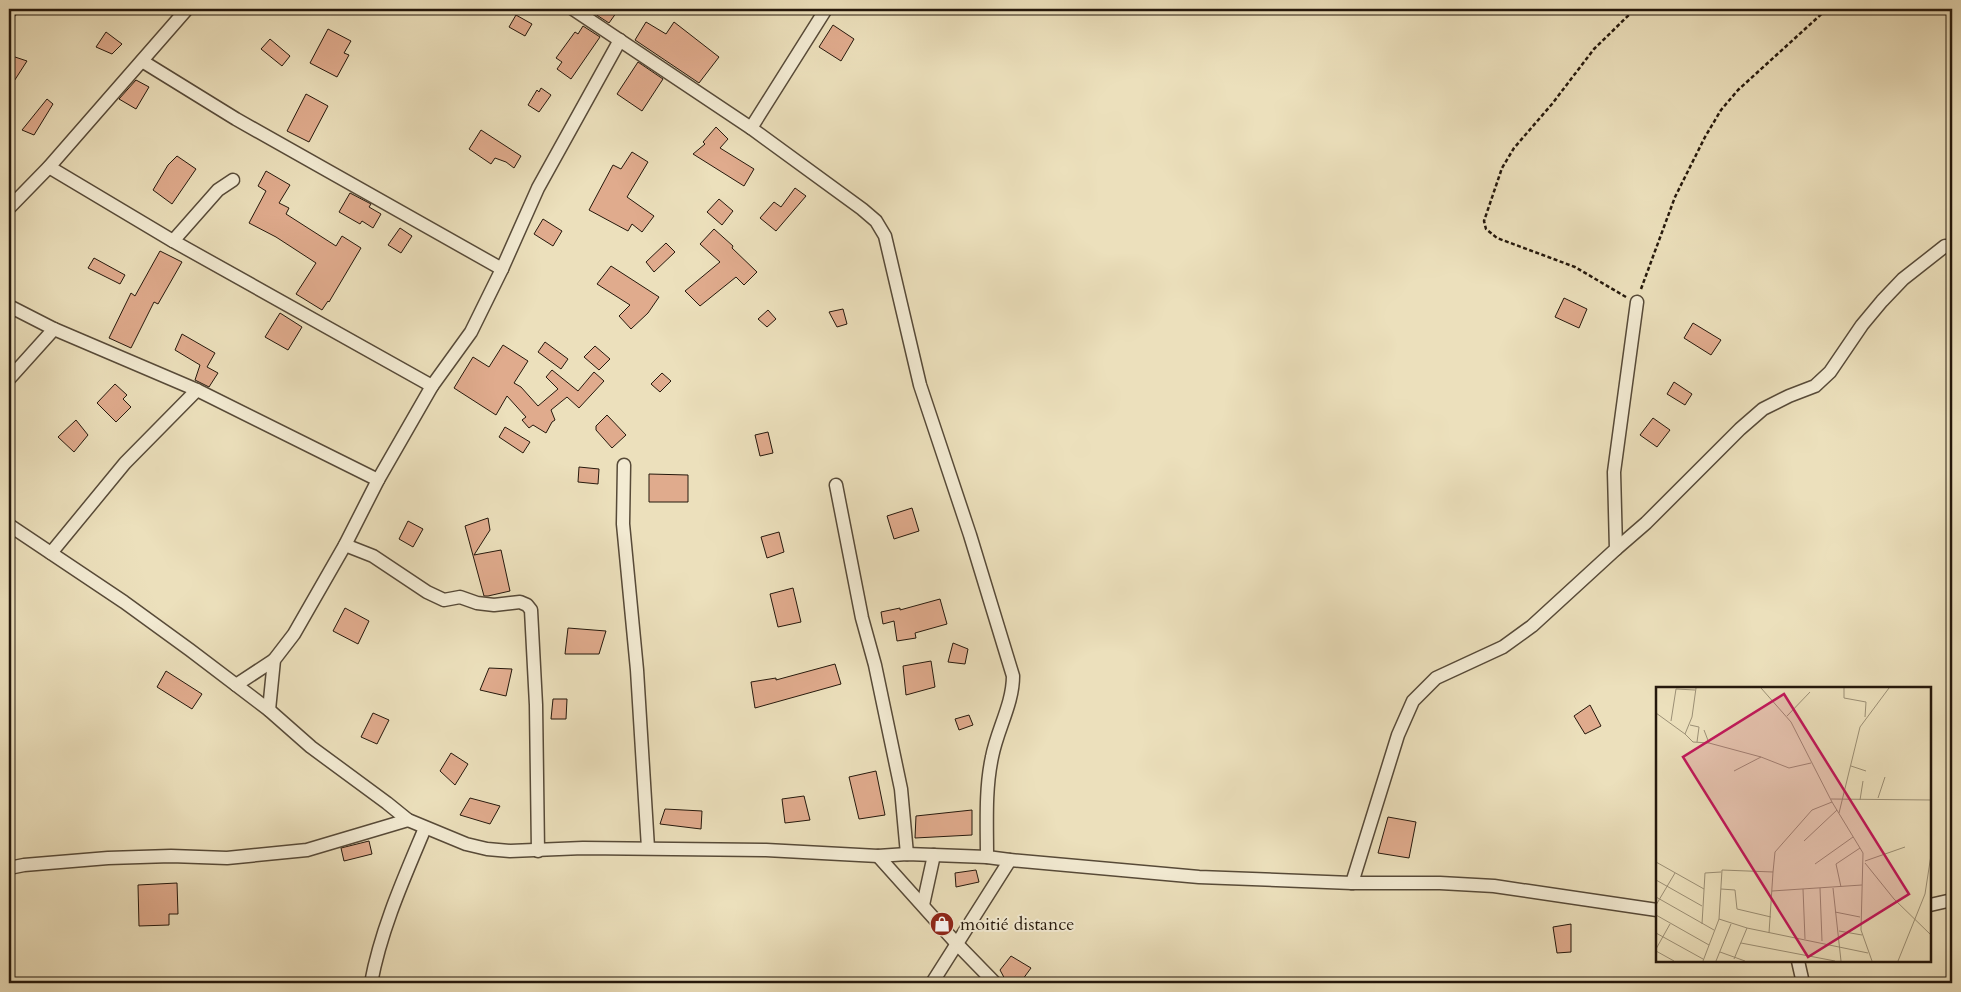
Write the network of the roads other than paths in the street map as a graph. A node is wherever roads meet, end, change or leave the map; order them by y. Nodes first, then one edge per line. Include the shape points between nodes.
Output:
1 (12, 9) edge
2 (187, 9) edge
3 (572, 9) edge
4 (826, 9) edge
5 (9, 12) edge
6 (620, 40) junction
7 (142, 61) junction
8 (751, 128) junction
9 (49, 167) junction
10 (233, 180) dead end
11 (9, 208) edge
12 (1952, 235) edge
13 (174, 241) junction
14 (1948, 246) edge
15 (502, 270) junction
16 (1637, 302) road end
17 (9, 306) edge
18 (54, 329) junction
19 (9, 379) edge
20 (432, 386) junction
21 (197, 390) junction
22 (624, 465) dead end
23 (378, 480) junction
24 (836, 484) dead end
25 (9, 525) edge
26 (345, 545) junction
27 (1616, 549) junction
28 (51, 553) junction
29 (274, 660) junction
30 (236, 685) junction
31 (269, 710) junction
32 (408, 820) junction
33 (425, 828) junction
34 (648, 848) junction
35 (538, 851) junction
36 (907, 854) junction
37 (934, 855) junction
38 (878, 856) junction
39 (987, 857) junction
40 (1010, 860) junction
41 (9, 868) edge
42 (1352, 883) junction
43 (1952, 900) edge
44 (922, 905) junction
45 (1931, 905) edge
46 (1656, 910) edge
47 (957, 944) junction
48 (1798, 962) edge
49 (371, 983) edge
50 (932, 983) edge
51 (995, 983) edge
52 (1803, 983) edge

1 - 5 street
2 - 7 street
3 - 6 street
4 - 8 street
6 - 8 street
6 - 15 street via 538,188
7 - 9 street
7 - 15 street via 236,119
8 - 39 street via 862,209 876,221 885,236 920,385 1013,676 1013,690 991,758
9 - 11 street
9 - 13 street
10 - 13 street via 218,190
12 - 14 street
13 - 20 street
14 - 27 street via 1903,279 1882,301 1830,372 1815,386 1763,410
15 - 20 street via 471,332
16 - 27 street via 1614,472
17 - 18 street
18 - 19 street
18 - 21 street
20 - 23 street
21 - 23 street
21 - 28 street via 125,463
22 - 34 street via 623,524 637,670
23 - 26 street
24 - 36 street via 862,618 901,789
25 - 28 street
26 - 29 street via 294,634
26 - 35 street via 373,556 444,600 460,597 494,605 520,602 531,610
27 - 42 street via 1532,626 1503,647 1436,678 1413,702 1398,735
28 - 30 street via 124,602
29 - 30 street
29 - 31 street
30 - 31 street
31 - 32 street via 311,747
32 - 33 street
32 - 41 street via 307,850 227,858 108,858
33 - 35 street via 487,849
33 - 49 street via 391,912 375,959
34 - 35 street
34 - 38 street
36 - 37 street
36 - 38 street
37 - 39 street
37 - 44 street
38 - 44 street
39 - 40 street
40 - 42 street via 1200,877
40 - 47 street
42 - 46 street via 1494,886
43 - 45 street
44 - 47 street
47 - 50 street
47 - 51 street
48 - 52 street

